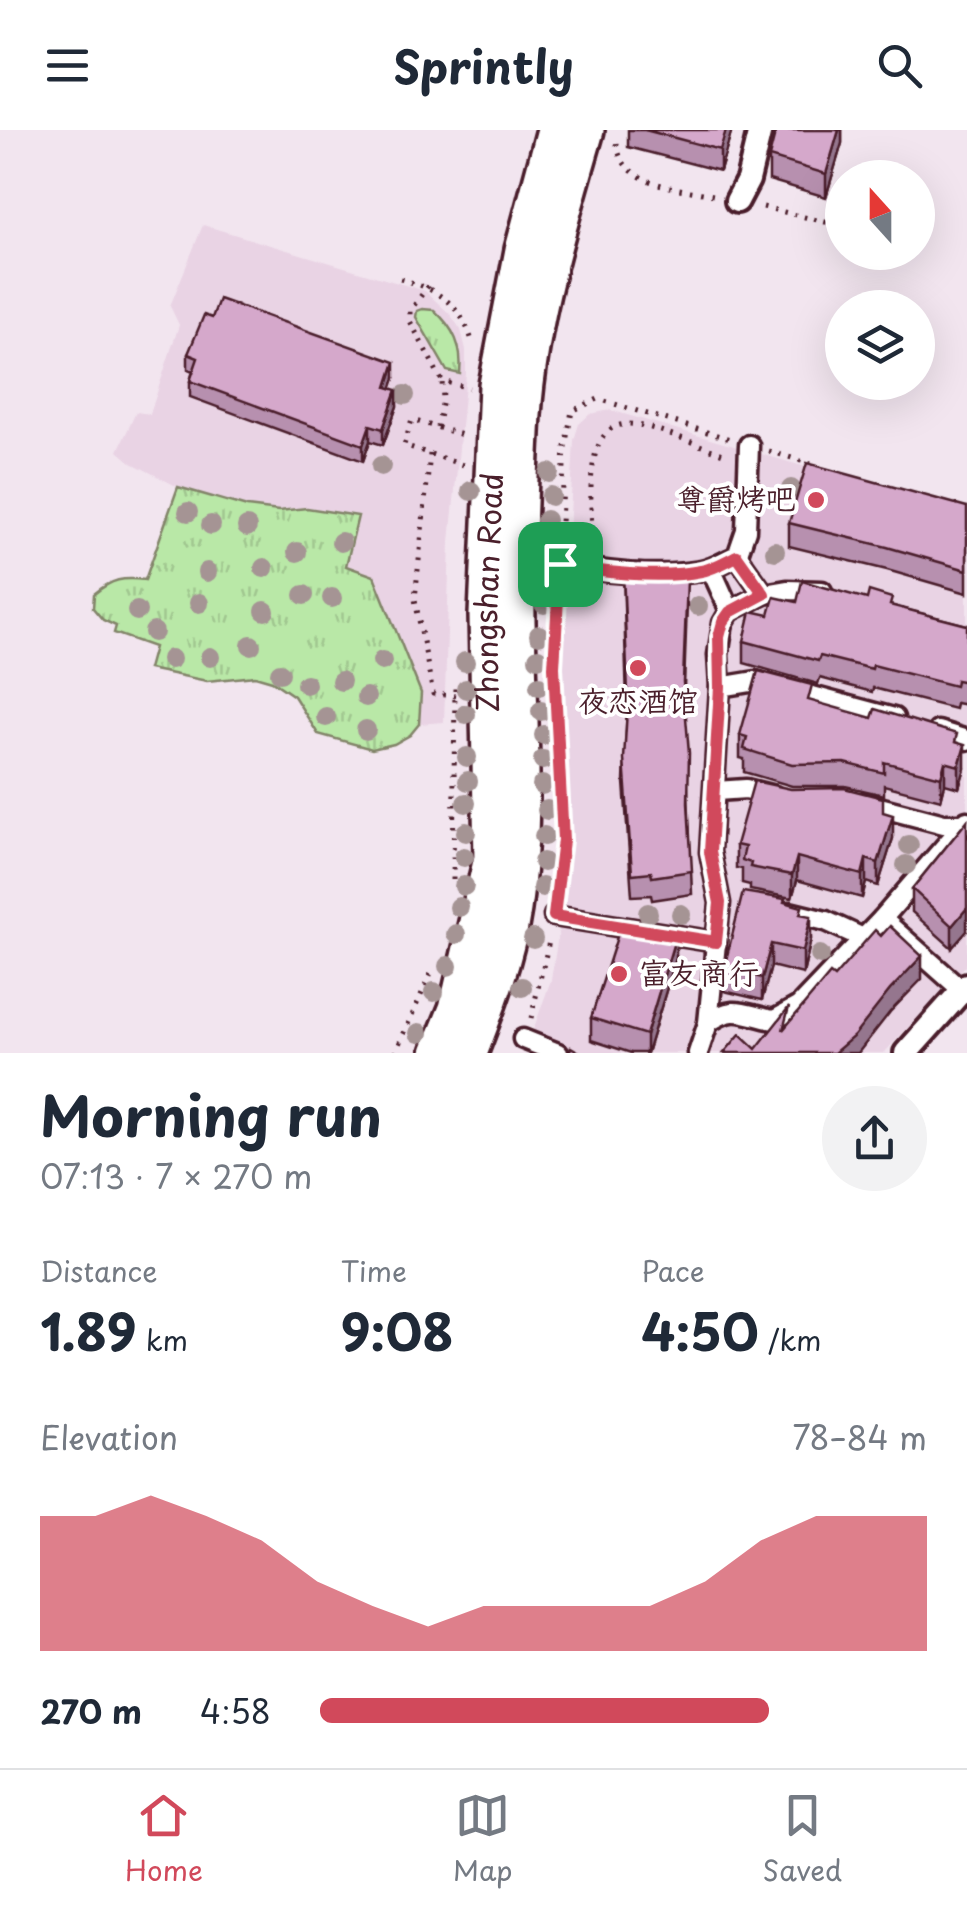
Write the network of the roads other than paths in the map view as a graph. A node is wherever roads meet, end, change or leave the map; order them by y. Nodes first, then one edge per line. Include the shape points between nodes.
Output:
1 (555, 130) edge
2 (586, 130) edge
3 (760, 130) edge
4 (737, 201) dead end
5 (747, 453) road end
6 (737, 556) junction
7 (560, 564) road end
8 (711, 569) junction
9 (840, 593) edge
10 (764, 594) junction
11 (730, 612) junction
12 (720, 687) junction
13 (967, 740) edge
14 (716, 792) junction
15 (845, 798) edge
16 (791, 799) edge
17 (966, 822) edge
18 (773, 908) edge
19 (554, 916) road end
20 (882, 919) junction
21 (863, 938) junction
22 (716, 942) junction
23 (965, 987) edge
24 (708, 1023) junction
25 (523, 1038) road end
26 (438, 1053) edge
27 (469, 1053) edge
28 (558, 1053) edge
29 (698, 1053) edge
30 (906, 1053) edge

1 - 26 main road, Zhongshan Road via 497,385 487,615 492,858 457,1009
2 - 27 main road, Zhongshan Road via 551,257 522,428 521,786 513,912
3 - 4 street
5 - 6 street via 746,530
6 - 8 street
6 - 10 street
7 - 8 street via 672,573
8 - 11 street
9 - 10 street
10 - 11 street
11 - 12 street via 719,637
12 - 13 street via 756,681 780,686
12 - 14 street
14 - 16 street via 746,789
14 - 22 street via 710,852 729,902
15 - 17 street via 944,824
17 - 20 street
18 - 21 street
19 - 22 street
20 - 21 street
20 - 23 street
21 - 24 street via 788,1014 774,1020 725,1011
22 - 24 street
23 - 30 street
24 - 29 street
25 - 28 street

